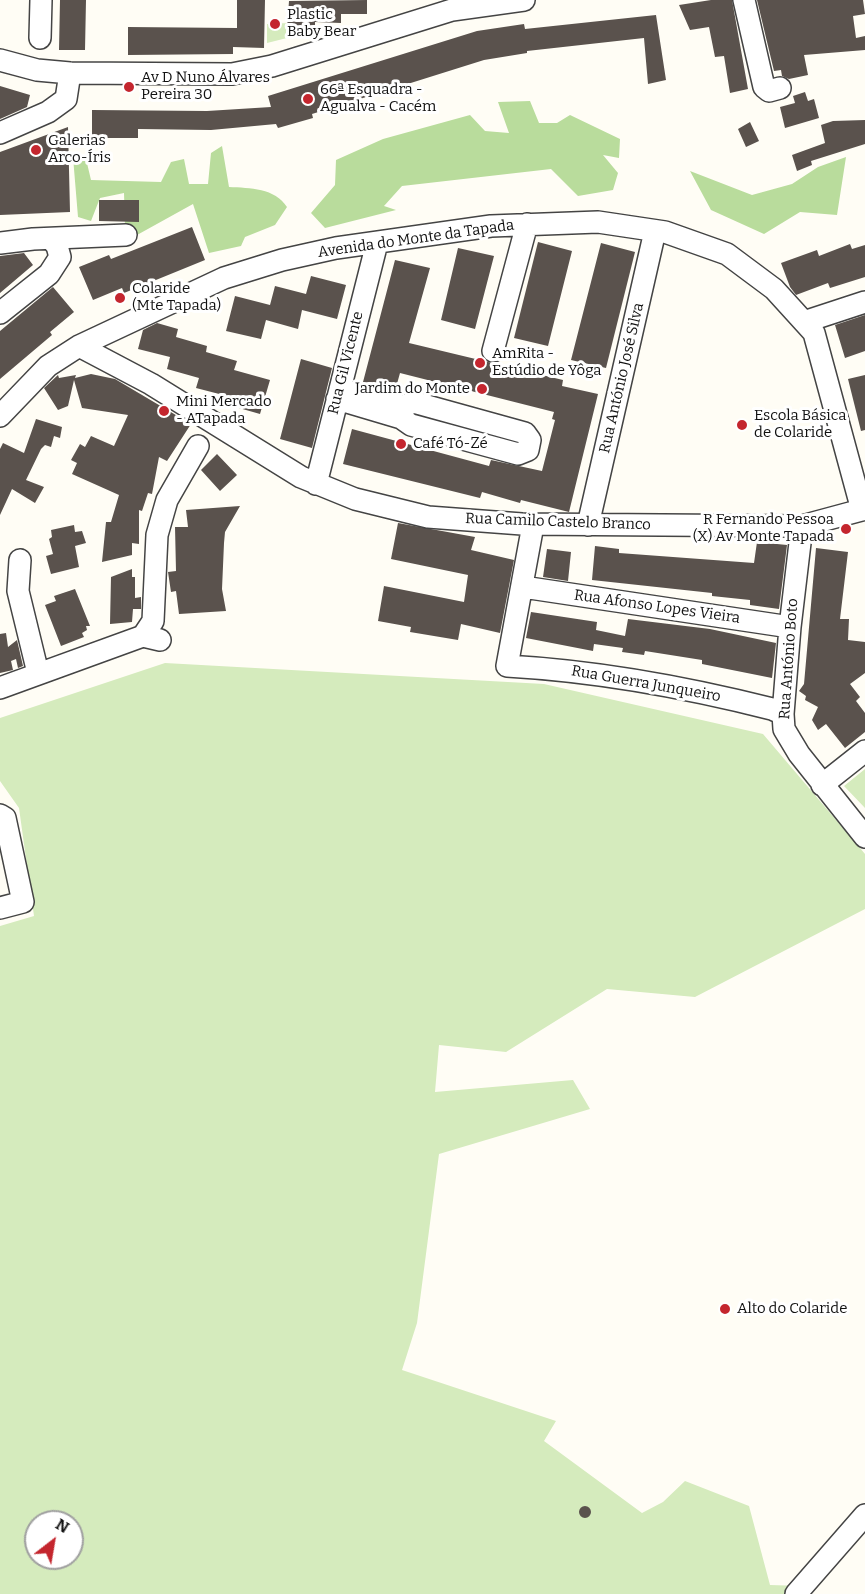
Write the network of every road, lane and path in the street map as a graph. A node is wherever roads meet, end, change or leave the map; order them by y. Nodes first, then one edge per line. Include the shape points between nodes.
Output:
1 (41, 0) edge
2 (524, 0) edge
3 (744, 0) edge
4 (40, 38) dead end
5 (0, 60) edge
6 (70, 73) junction
7 (780, 88) dead end
8 (0, 133) edge
9 (527, 224) junction
10 (655, 231) junction
11 (126, 235) dead end
12 (51, 239) junction
13 (0, 243) edge
14 (377, 243) junction
15 (865, 302) edge
16 (0, 313) edge
17 (804, 322) junction
18 (79, 346) junction
19 (493, 351) dead end
20 (339, 394) junction
21 (0, 416) edge
22 (198, 446) dead end
23 (316, 484) junction
24 (863, 509) edge
25 (533, 525) junction
26 (588, 525) junction
27 (802, 526) junction
28 (20, 560) dead end
29 (523, 587) junction
30 (790, 627) junction
31 (38, 673) junction
32 (0, 688) edge
33 (783, 714) junction
34 (865, 751) edge
35 (822, 785) junction
36 (0, 815) edge
37 (865, 837) edge
38 (0, 908) edge
39 (865, 1515) edge
40 (796, 1594) edge

1 - 4 street
2 - 6 street via 452,10 272,66 232,74
3 - 7 street via 764,87 770,91
5 - 6 street via 37,70
6 - 8 street via 66,99 48,112
9 - 10 street, Avenida do Monte da Tapada via 598,222
9 - 14 street, Avenida do Monte da Tapada
9 - 19 street
10 - 17 street, Avenida do Monte da Tapada via 727,254 774,289
10 - 26 street, Rua António José Silva
11 - 12 street
12 - 13 street
12 - 16 street via 60,257 49,274
14 - 18 street, Avenida do Monte da Tapada via 282,260 224,278
14 - 20 street, Rua Gil Vicente
15 - 17 street
17 - 24 street, Avenida do Monte da Tapada via 814,333
18 - 21 street, Avenida do Monte da Tapada via 48,366
18 - 23 street, Rua Camilo Castelo Branco via 141,378
20 - 20 street via 411,425 518,454 528,450 530,440 525,433 413,402 403,407
20 - 23 street, Rua Gil Vicente
22 - 31 street via 167,500 157,535 151,638
23 - 25 street, Rua Camilo Castelo Branco via 355,499 428,517
24 - 27 street, Rua Camilo Castelo Branco
25 - 26 street, Rua Camilo Castelo Branco
25 - 29 street
26 - 27 street, Rua Camilo Castelo Branco
27 - 30 street, Rua António Boto
28 - 31 street via 18,591
29 - 30 street, Rua Afonso Lopes Vieira
29 - 33 street, Rua Guerra Junqueiro via 507,666 534,666 694,690
30 - 33 street, Rua António Boto
31 - 32 street
33 - 35 street, Rua António Boto via 784,729
34 - 35 street
35 - 37 street, Rua António Boto
36 - 38 street via 5,818 23,902
39 - 40 street

